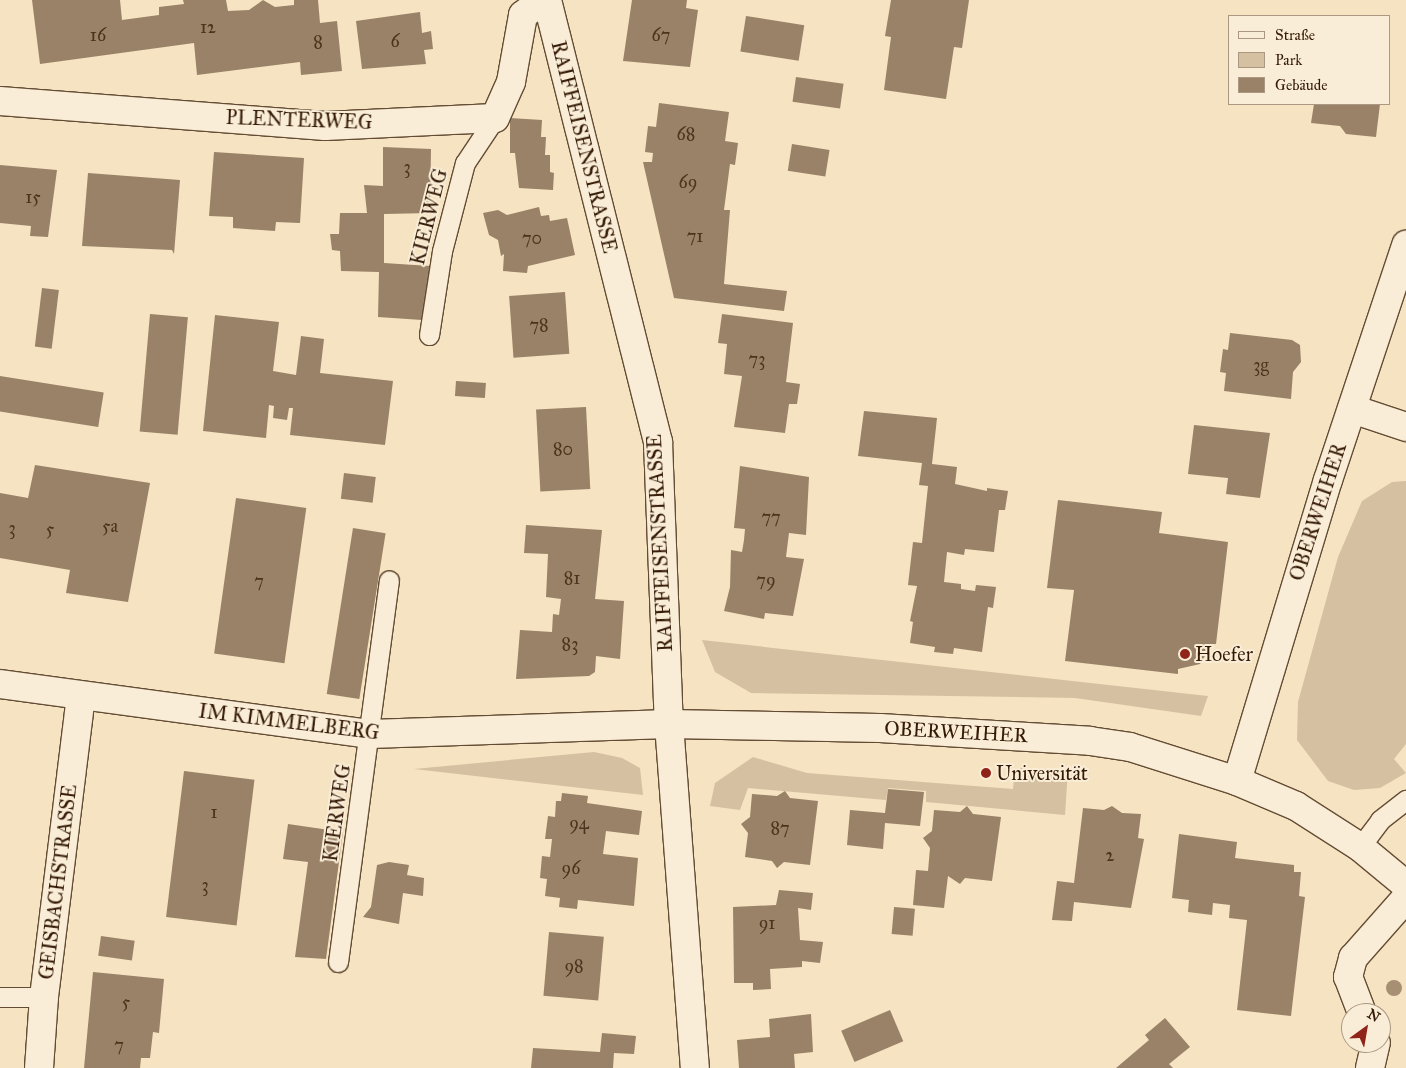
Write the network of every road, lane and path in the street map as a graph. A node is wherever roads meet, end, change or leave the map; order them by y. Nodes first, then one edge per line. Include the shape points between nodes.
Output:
1 (542, 0) edge
2 (547, 0) edge
3 (0, 101) edge
4 (495, 118) junction
5 (1406, 245) edge
6 (429, 335) dead end
7 (1352, 409) junction
8 (1406, 427) edge
9 (389, 580) dead end
10 (0, 684) edge
11 (81, 696) junction
12 (669, 724) junction
13 (370, 734) junction
14 (1237, 781) junction
15 (1406, 800) edge
16 (1360, 847) junction
17 (1406, 885) edge
18 (1406, 898) edge
19 (338, 962) dead end
20 (0, 997) edge
21 (44, 997) junction
22 (1358, 1003) edge
23 (1374, 1053) edge
24 (39, 1068) edge
25 (695, 1068) edge
26 (1370, 1068) edge

1 - 4 street via 523,15 511,82
2 - 12 street, RAIFFEISENSTRASSE via 658,442
3 - 4 street, PLENTERWEG via 325,126
4 - 6 lane, KIERWEG via 465,163 442,251
5 - 7 street, OBERWEIHER
7 - 8 street
7 - 14 street, OBERWEIHER
9 - 13 lane, KIERWEG
10 - 11 street, IM KIMMELBERG
11 - 13 street, IM KIMMELBERG
11 - 21 street, GEISBACHSTRASSE
12 - 13 street, IM KIMMELBERG
12 - 14 street, OBERWEIHER via 908,729 1090,741 1130,747
12 - 25 street, RAIFFEISENSTRASSE
13 - 19 lane, KIERWEG
14 - 16 street, OBERWEIHER via 1296,806
15 - 16 lane via 1380,820
16 - 17 street, OBERWEIHER
18 - 22 street via 1353,958 1348,977
20 - 21 lane
21 - 24 street, GEISBACHSTRASSE
23 - 26 street

